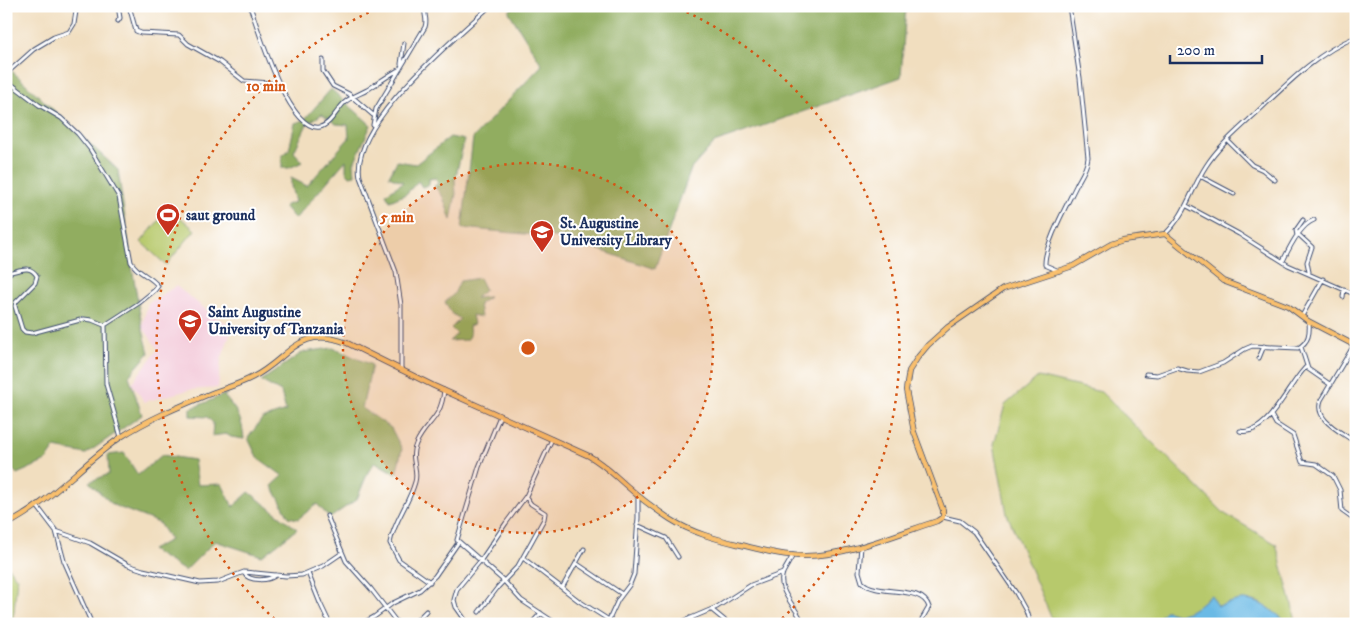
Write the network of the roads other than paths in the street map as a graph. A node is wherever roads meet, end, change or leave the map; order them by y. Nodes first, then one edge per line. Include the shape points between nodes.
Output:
1 (67, 6) edge
2 (86, 6) edge
3 (118, 6) edge
4 (129, 6) edge
5 (250, 6) edge
6 (425, 6) edge
7 (490, 6) edge
8 (1069, 6) edge
9 (77, 10) junction
10 (118, 21) dead end
11 (1356, 37) edge
12 (404, 43) dead end
13 (323, 60) dead end
14 (400, 68) junction
15 (6, 74) edge
16 (6, 80) edge
17 (282, 89) junction
18 (354, 97) junction
19 (374, 115) junction
20 (373, 128) junction
21 (1228, 140) junction
22 (1200, 176) junction
23 (1275, 180) dead end
24 (1234, 194) dead end
25 (1187, 206) junction
26 (1303, 220) dead end
27 (1314, 220) dead end
28 (1165, 234) junction
29 (1298, 236) junction
30 (1283, 261) junction
31 (1059, 271) junction
32 (6, 273) edge
33 (1309, 273) junction
34 (1323, 279) junction
35 (1344, 289) junction
36 (1356, 295) edge
37 (1343, 297) dead end
38 (1302, 316) junction
39 (1308, 321) junction
40 (105, 325) junction
41 (1264, 345) junction
42 (1355, 345) edge
43 (1301, 347) junction
44 (1259, 358) dead end
45 (1306, 367) junction
46 (402, 370) junction
47 (1146, 374) dead end
48 (1331, 385) junction
49 (444, 390) junction
50 (1271, 415) junction
51 (500, 416) junction
52 (1240, 431) dead end
53 (121, 436) junction
54 (552, 439) junction
55 (1356, 443) edge
56 (526, 496) junction
57 (638, 496) junction
58 (37, 506) junction
59 (326, 516) dead end
60 (943, 517) junction
61 (1356, 521) edge
62 (6, 525) edge
63 (637, 525) junction
64 (56, 531) junction
65 (459, 543) junction
66 (861, 546) junction
67 (584, 549) dead end
68 (342, 553) junction
69 (793, 556) junction
70 (678, 557) dead end
71 (335, 558) junction
72 (523, 558) junction
73 (481, 560) junction
74 (346, 561) junction
75 (576, 562) junction
76 (244, 572) junction
77 (251, 572) junction
78 (308, 573) junction
79 (276, 574) junction
80 (783, 574) junction
81 (258, 578) junction
82 (504, 581) junction
83 (430, 582) junction
84 (562, 588) junction
85 (622, 594) junction
86 (386, 607) junction
87 (711, 610) junction
88 (426, 611) dead end
89 (479, 612) dead end
90 (541, 613) junction
91 (690, 618) junction
92 (724, 620) junction
93 (369, 622) edge
94 (608, 622) edge
95 (803, 623) edge
96 (92, 624) edge
97 (330, 624) edge
98 (361, 624) edge
99 (398, 624) edge
100 (413, 624) edge
101 (468, 624) edge
102 (531, 624) edge
103 (557, 624) edge
104 (677, 624) edge
105 (696, 624) edge
106 (721, 624) edge
107 (729, 624) edge
108 (922, 624) edge
109 (1030, 624) edge

1 - 9 street
2 - 9 street
3 - 10 street
4 - 17 street via 136,31 179,35 244,80
5 - 17 street
6 - 14 street via 427,23
7 - 20 street via 428,62
8 - 31 street via 1088,158 1046,255 1045,265
9 - 15 street via 69,32 34,49
11 - 21 street via 1333,48 1292,79
12 - 14 street
13 - 18 street via 323,71 330,83
14 - 18 street
14 - 19 street
16 - 40 street via 61,118 90,149 119,197 131,262 135,269 158,286
17 - 18 street via 300,118 313,126 322,126
18 - 19 street
19 - 20 street
20 - 46 street via 358,170 398,278
21 - 22 street
21 - 23 street via 1252,165
22 - 24 street
22 - 25 street
25 - 28 street via 1175,226
25 - 30 street
26 - 29 street via 1296,230
27 - 29 street
28 - 31 main road via 1123,240
28 - 38 main road via 1223,280 1282,303
29 - 30 street
29 - 33 street via 1312,248 1307,266
30 - 33 street
31 - 60 main road via 1003,289 948,327 928,345 909,371 906,390 914,432
32 - 40 street via 28,269 37,276 35,283 15,306 25,332 84,319
33 - 34 street
34 - 35 street
34 - 38 street
35 - 36 street
35 - 37 street
38 - 39 main road
39 - 42 main road
39 - 43 street via 1309,336
40 - 53 street via 106,384
41 - 43 street
41 - 44 street
41 - 47 street via 1248,346 1223,363 1199,372 1177,368 1157,375
42 - 48 street
43 - 45 street
45 - 48 street
45 - 50 street
46 - 49 main road
46 - 53 main road via 334,339 312,339 300,343 251,378 150,420
48 - 55 street via 1319,405 1321,414
49 - 51 main road
49 - 83 street via 441,409 413,450 416,481 390,543 399,560
50 - 52 street via 1253,431
50 - 61 street via 1276,424 1292,435 1302,462 1316,464 1333,476 1340,490 1342,511
51 - 54 main road
51 - 65 street via 469,497 457,538
53 - 58 main road
54 - 56 street
54 - 57 main road via 596,459
56 - 72 street via 530,504 546,515
56 - 73 street
57 - 63 street
57 - 69 main road via 676,523 696,532
58 - 62 main road
58 - 64 street
59 - 68 street
60 - 66 main road via 937,522
60 - 109 street via 960,521 974,532 1016,593
63 - 70 street via 666,538
63 - 85 street via 634,574
64 - 76 street via 90,542 128,565 188,581 210,583
64 - 96 street via 64,561
65 - 73 street
65 - 83 street
66 - 69 main road via 820,555
66 - 108 street via 859,572 862,582 873,589 889,589 922,598 929,607
67 - 75 street
68 - 71 street
68 - 74 street
69 - 80 street
71 - 74 street
71 - 78 street
72 - 82 street
72 - 84 street
73 - 82 street
73 - 101 street via 455,594 456,606
74 - 86 street
75 - 84 street
75 - 85 street
76 - 77 street
76 - 81 street via 248,578
77 - 79 street
77 - 81 street
78 - 79 street via 295,576
78 - 97 street
79 - 81 street via 269,579
80 - 87 street via 744,588
80 - 95 street via 784,591
82 - 89 street
82 - 90 street via 521,600
83 - 86 street via 417,593
84 - 94 street
85 - 94 street
86 - 93 street
86 - 99 street
87 - 91 street
87 - 92 street
88 - 100 street
90 - 102 street
90 - 103 street
91 - 104 street
91 - 105 street
92 - 106 street
92 - 107 street
93 - 98 street

